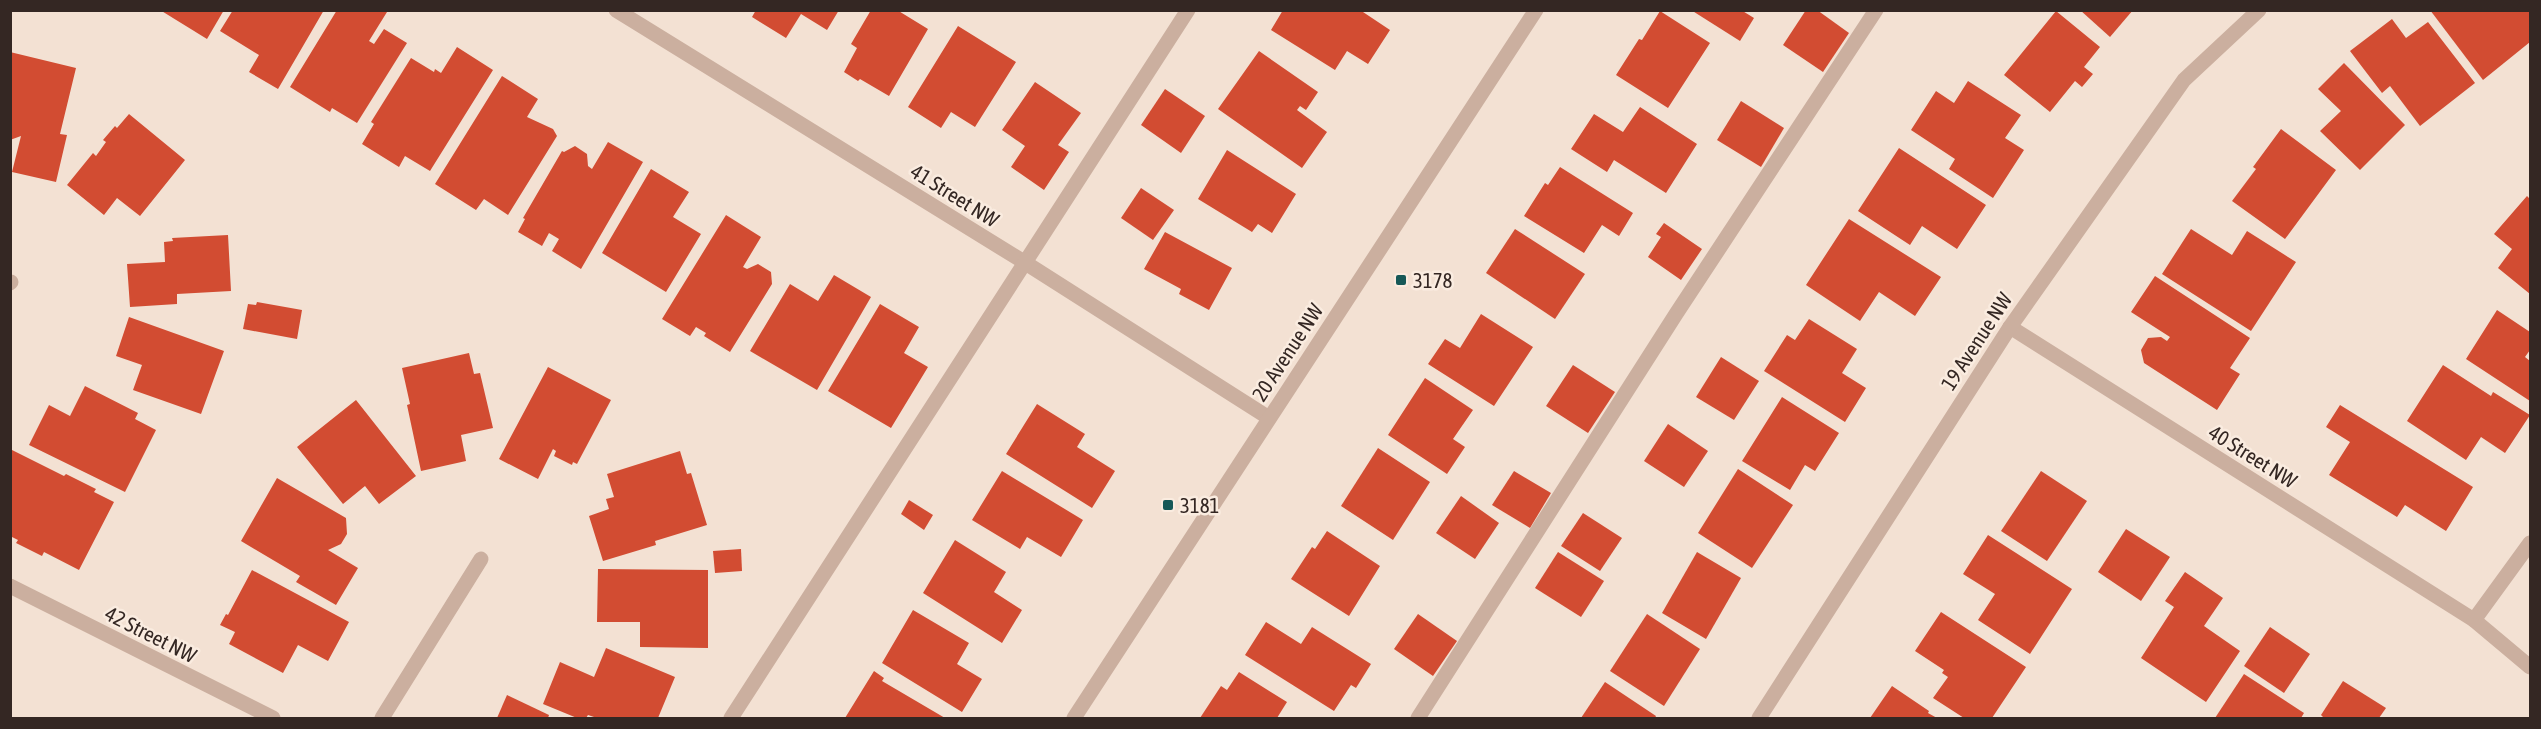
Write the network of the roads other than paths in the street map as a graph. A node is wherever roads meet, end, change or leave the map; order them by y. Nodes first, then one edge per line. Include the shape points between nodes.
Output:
1 (616, 10) edge
2 (1188, 10) edge
3 (1536, 10) edge
4 (1876, 10) edge
5 (2259, 10) edge
6 (1024, 262) junction
7 (2010, 327) junction
8 (1269, 418) junction
9 (2530, 543) edge
10 (481, 559) dead end
11 (10, 586) edge
12 (2474, 620) junction
13 (2530, 667) edge
14 (273, 718) edge
15 (382, 718) edge
16 (731, 718) edge
17 (1074, 718) edge
18 (1418, 718) edge
19 (1759, 718) edge

1 - 6 street, 41 Street NW
2 - 6 street
3 - 8 street, 20 Avenue NW
4 - 18 street
5 - 7 street, 19 Avenue NW via 2184,80
6 - 8 street, 41 Street NW
6 - 16 street
7 - 12 street, 40 Street NW
7 - 19 street, 19 Avenue NW
8 - 17 street, 20 Avenue NW
9 - 12 street
10 - 15 street
11 - 14 street, 42 Street NW
12 - 13 street, 40 Street NW

